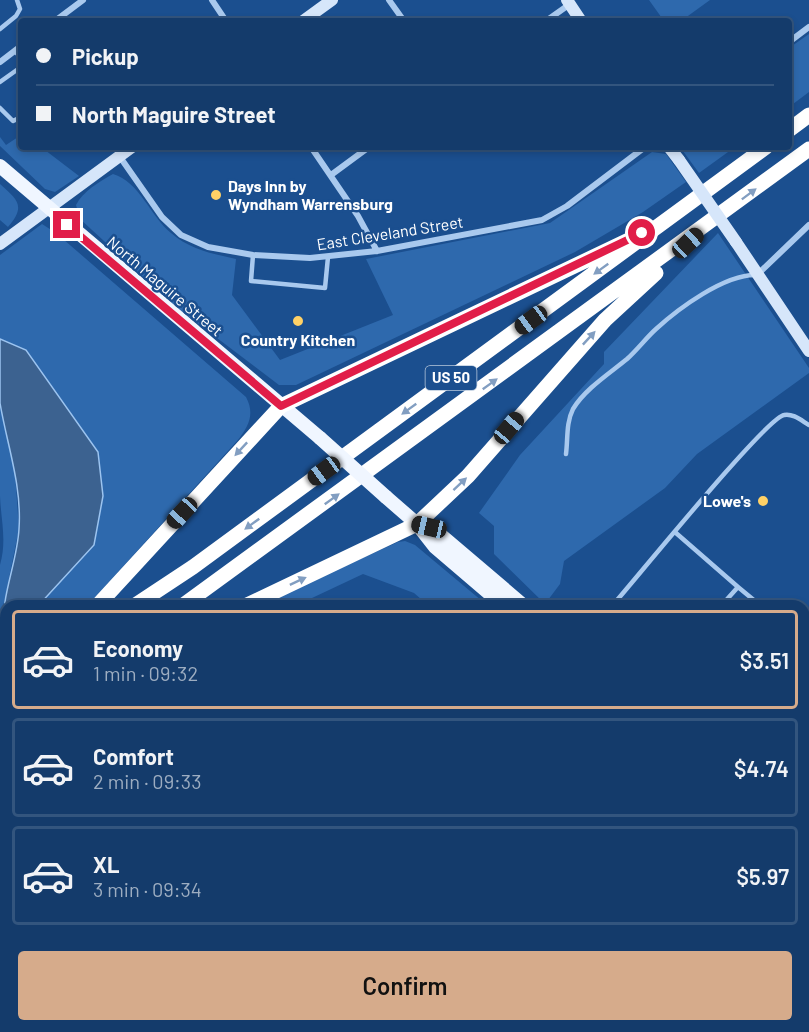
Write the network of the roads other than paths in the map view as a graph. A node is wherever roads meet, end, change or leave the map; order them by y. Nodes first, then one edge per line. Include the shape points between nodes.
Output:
1 (17, 0) edge
2 (83, 0) edge
3 (212, 0) edge
4 (332, 0) edge
5 (389, 0) edge
6 (568, 2) edge
7 (59, 18) edge
8 (224, 18) edge
9 (313, 18) edge
10 (402, 18) edge
11 (549, 18) edge
12 (579, 18) edge
13 (809, 27) edge
14 (0, 29) edge
15 (792, 40) edge
16 (18, 48) edge
17 (1, 58) edge
18 (18, 69) edge
19 (0, 82) edge
20 (0, 108) edge
21 (809, 115) edge
22 (18, 118) edge
23 (792, 128) edge
24 (809, 149) edge
25 (128, 150) edge
26 (313, 150) edge
27 (365, 150) edge
28 (641, 150) edge
29 (671, 150) edge
30 (762, 150) edge
31 (120, 156) junction
32 (0, 166) edge
33 (330, 175) junction
34 (49, 210) junction
35 (663, 224) junction
36 (809, 225) edge
37 (704, 227) junction
38 (0, 244) edge
39 (377, 250) junction
40 (253, 255) junction
41 (328, 257) junction
42 (758, 274) junction
43 (809, 351) edge
44 (281, 406) junction
45 (809, 425) edge
46 (566, 454) dead end
47 (417, 524) junction
48 (676, 533) junction
49 (738, 587) junction
50 (103, 600) edge
51 (143, 600) edge
52 (190, 600) edge
53 (258, 600) edge
54 (497, 600) edge
55 (517, 600) edge
56 (617, 600) edge
57 (726, 600) edge
58 (754, 600) edge

1 - 14 lane via 20,9 16,16
2 - 7 street
3 - 8 street
4 - 9 main road
5 - 10 street
6 - 11 street
6 - 12 main road
13 - 15 street
16 - 17 street
18 - 19 lane
20 - 22 lane via 8,119
21 - 23 highway
37 -> 24 highway, US 50
25 - 31 main road
26 - 33 street
27 - 33 street
28 - 39 street, East Cleveland Street via 542,220
29 - 42 main road, bridge
30 - 35 highway, US 50
31 - 34 main road
31 - 40 street, East Cleveland Street via 162,217 181,234 208,247
32 - 34 main road, North Maguire Street
33 - 39 street
34 - 38 main road
34 - 44 main road, North Maguire Street
35 - 44 highway
35 -> 51 highway, US 50
36 - 42 street
47 -> 37 highway via 468,476 605,320
52 -> 37 highway, US 50
39 - 41 street, East Cleveland Street
40 - 41 street, East Cleveland Street
40 - 41 lane via 251,281 325,288
42 - 43 main road
42 - 46 lane via 741,275 686,306 587,393 569,419
44 - 47 main road, North Maguire Street, bridge
44 -> 50 highway
45 - 48 lane via 791,415 774,420
53 -> 47 highway
47 - 54 main road, North Maguire Street via 435,547
47 - 55 main road, North Maguire Street via 436,531
48 - 49 lane
48 - 56 lane
49 - 57 lane
49 - 58 lane

